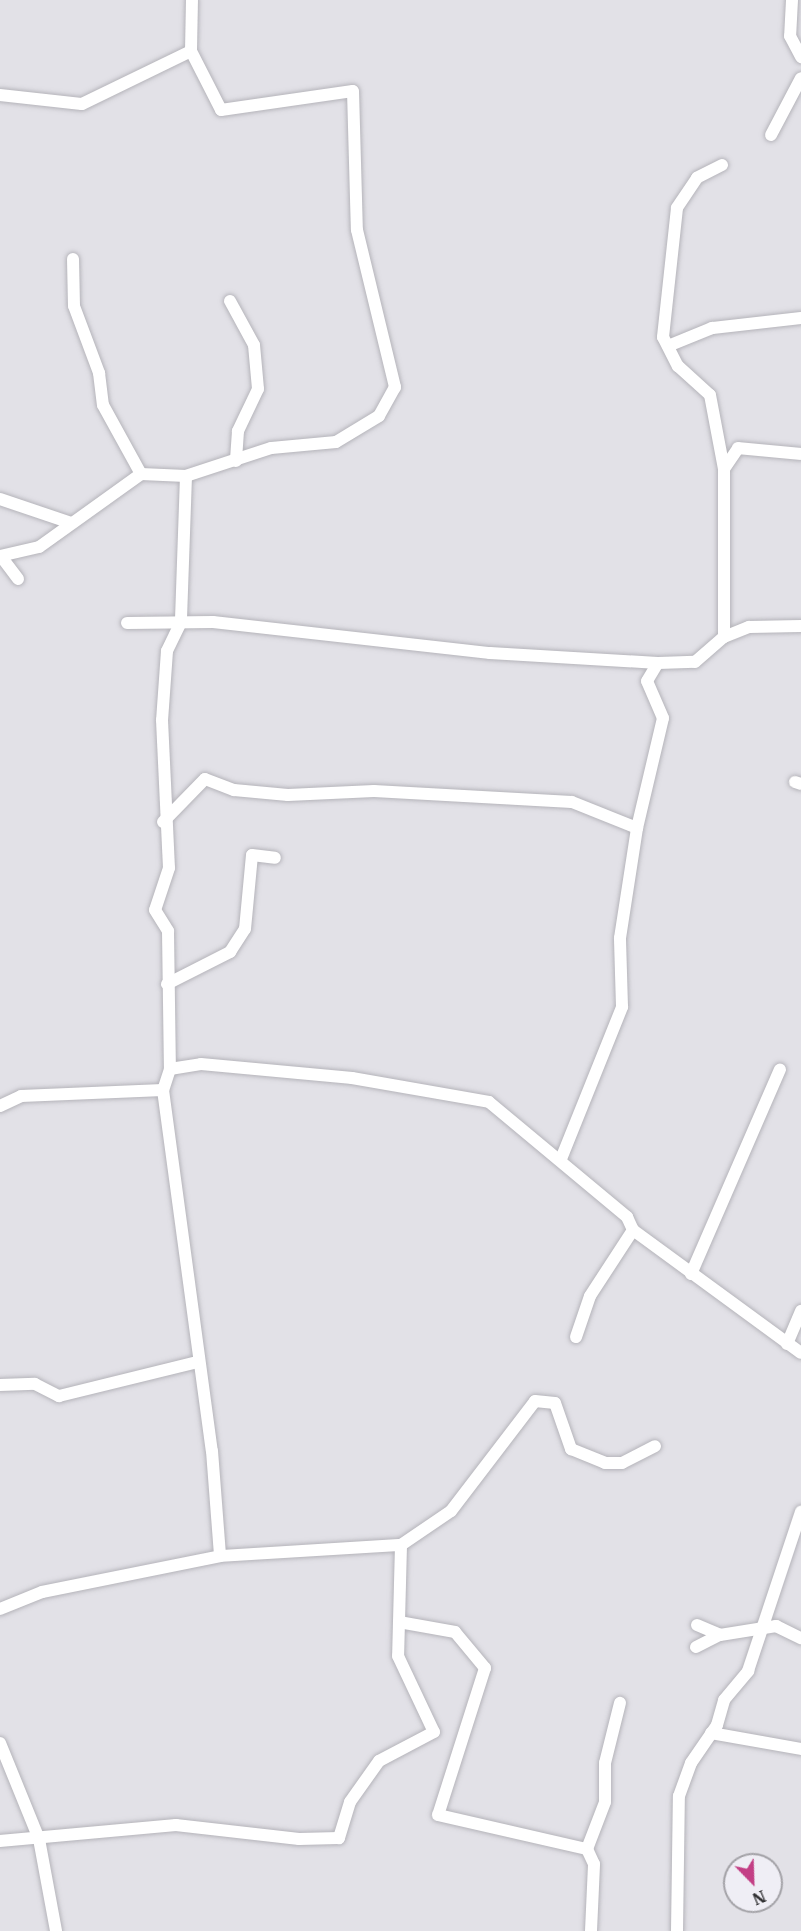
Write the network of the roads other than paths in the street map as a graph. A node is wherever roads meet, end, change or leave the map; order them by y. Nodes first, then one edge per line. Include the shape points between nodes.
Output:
1 (192, 0) edge
2 (792, 0) edge
3 (191, 51) junction
4 (801, 57) edge
5 (801, 78) edge
6 (0, 95) edge
7 (771, 135) dead end
8 (722, 165) dead end
9 (73, 259) dead end
10 (230, 301) dead end
11 (801, 318) edge
12 (668, 346) junction
13 (801, 454) edge
14 (236, 461) junction
15 (724, 469) junction
16 (141, 474) junction
17 (186, 476) junction
18 (0, 499) edge
19 (71, 523) junction
20 (2, 557) edge
21 (18, 579) dead end
22 (127, 622) dead end
23 (181, 622) junction
24 (801, 626) edge
25 (724, 637) junction
26 (658, 663) junction
27 (163, 822) junction
28 (637, 828) junction
29 (275, 858) dead end
30 (167, 984) junction
31 (170, 1069) junction
32 (780, 1069) dead end
33 (163, 1090) junction
34 (0, 1106) edge
35 (561, 1159) junction
36 (633, 1230) junction
37 (691, 1274) junction
38 (801, 1311) edge
39 (576, 1337) dead end
40 (787, 1344) junction
41 (801, 1353) edge
42 (197, 1362) junction
43 (0, 1385) edge
44 (655, 1446) dead end
45 (801, 1512) edge
46 (401, 1545) junction
47 (220, 1556) junction
48 (0, 1609) edge
49 (399, 1622) junction
50 (697, 1625) dead end
51 (765, 1627) junction
52 (720, 1635) junction
53 (801, 1638) edge
54 (696, 1647) dead end
55 (620, 1703) dead end
56 (711, 1733) junction
57 (0, 1743) edge
58 (801, 1749) edge
59 (39, 1839) junction
60 (0, 1841) edge
61 (587, 1849) junction
62 (56, 1931) edge
63 (591, 1931) edge
64 (677, 1931) edge

1 - 3 street
2 - 4 street via 790,36
3 - 6 street via 82,104
3 - 14 street via 221,110 352,91 357,230 395,387 379,416 336,442 271,448
5 - 7 street
8 - 12 street via 697,178 675,216 663,326
9 - 16 street via 74,306 99,374 103,405
10 - 14 street via 254,345 258,389 238,431
11 - 12 street via 712,328
12 - 15 street via 678,366 710,395
13 - 15 street via 738,448
14 - 17 street
15 - 25 street
16 - 17 street
16 - 19 street
17 - 23 street
18 - 19 street
19 - 20 street via 39,547
20 - 21 street
22 - 23 street
23 - 26 street via 490,653
23 - 27 street via 167,651
24 - 25 street via 749,627
25 - 26 street via 695,662
26 - 28 street via 646,681 663,718
27 - 28 street via 205,779 234,790 288,795 374,791 572,802
27 - 30 street via 169,868 155,910 168,931
28 - 35 street via 620,938 622,1007
29 - 30 street via 252,855 245,929 230,952
30 - 31 street
31 - 33 street
31 - 35 street via 201,1064 352,1078 489,1102
32 - 37 street
33 - 34 street via 21,1096
33 - 42 street
35 - 36 street via 570,1174 627,1217
36 - 37 street
36 - 39 street via 590,1296
37 - 40 street
38 - 40 street
40 - 41 street
42 - 43 street via 59,1396 35,1384
42 - 47 street via 212,1451
44 - 46 street via 622,1463 605,1463 571,1449 555,1403 535,1401 451,1511
45 - 51 street
46 - 47 street
46 - 49 street
47 - 48 street via 42,1592
49 - 59 street via 398,1656 434,1732 379,1761 350,1802 339,1838 298,1839 176,1825
49 - 61 street via 456,1632 485,1668 438,1815
50 - 52 street
51 - 52 street
51 - 53 street via 776,1626
51 - 56 street via 748,1671 724,1700
52 - 54 street
55 - 61 street via 605,1763 605,1802
56 - 58 street
56 - 64 street via 691,1763 679,1796
57 - 59 street
59 - 60 street
59 - 62 street
61 - 63 street via 594,1864

